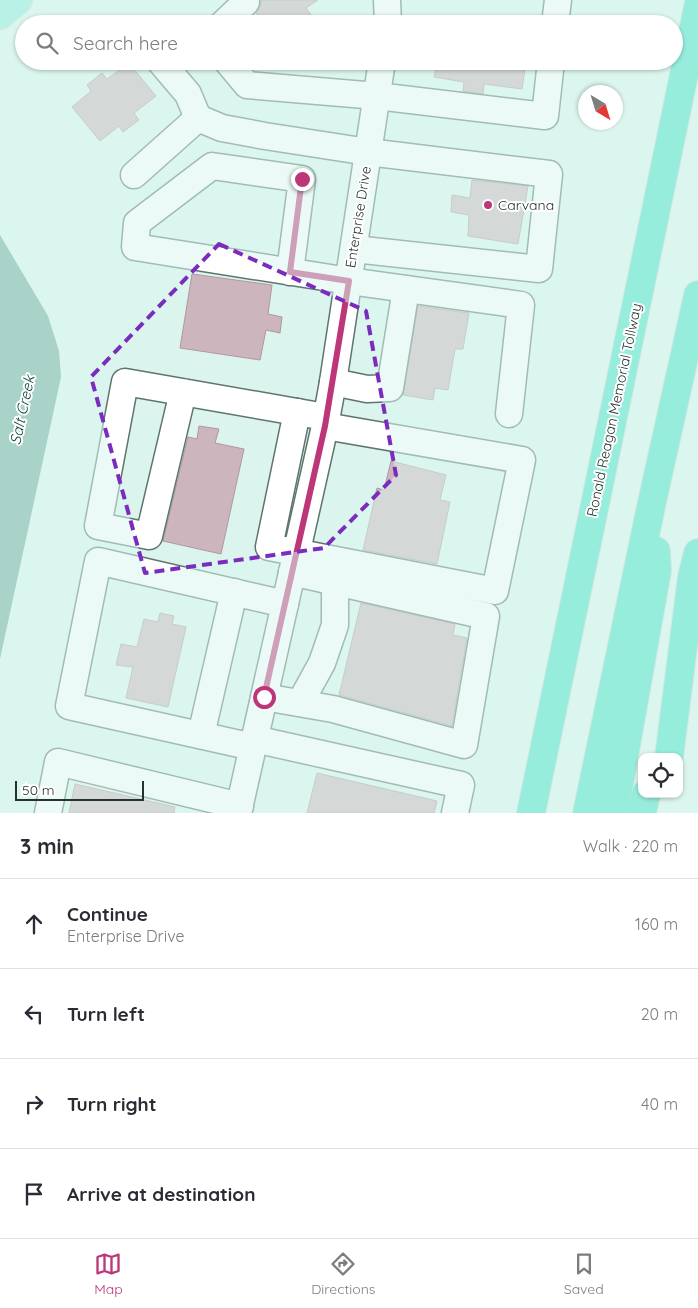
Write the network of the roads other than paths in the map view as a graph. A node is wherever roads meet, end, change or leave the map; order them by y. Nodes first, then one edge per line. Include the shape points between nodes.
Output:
1 (18, 0) edge
2 (558, 0) edge
3 (246, 2) dead end
4 (698, 6) edge
5 (0, 15) edge
6 (232, 15) edge
7 (557, 15) edge
8 (168, 70) edge
9 (234, 70) edge
10 (381, 70) edge
11 (550, 70) edge
12 (377, 96) junction
13 (198, 118) junction
14 (368, 152) junction
15 (134, 175) dead end
16 (354, 249) junction
17 (290, 272) junction
18 (349, 281) junction
19 (406, 289) junction
20 (698, 295) edge
21 (333, 382) junction
22 (183, 392) junction
23 (296, 412) junction
24 (508, 414) dead end
25 (326, 422) junction
26 (652, 502) junction
27 (294, 562) junction
28 (695, 565) edge
29 (334, 581) junction
30 (234, 592) junction
31 (285, 604) junction
32 (264, 697) junction
33 (300, 703) junction
34 (201, 735) junction
35 (254, 743) junction
36 (655, 753) edge
37 (670, 753) edge
38 (645, 798) edge
39 (662, 798) edge
40 (239, 809) edge
41 (48, 813) edge
42 (455, 813) edge
43 (531, 813) edge
44 (587, 813) edge
45 (614, 813) edge
46 (642, 813) edge
47 (660, 813) edge

1 - 5 main road
2 - 7 street
3 - 6 street
4 - 43 highway, Ronald Reagan Memorial Tollway
8 - 13 street via 188,94
9 - 12 street via 247,85
10 - 12 street, Enterprise Drive
11 - 12 street via 544,116
12 - 14 street, Enterprise Drive
13 - 14 street via 222,128
13 - 15 street
14 - 16 street, Enterprise Drive
14 - 16 street via 549,174 539,269
16 - 18 street, Enterprise Drive
17 - 17 street via 135,247 137,223 212,166 302,179
17 - 18 street
18 - 19 street
18 - 21 street, Enterprise Drive
19 - 21 street via 390,388 367,389
19 - 24 street via 522,305
20 - 26 highway
21 - 25 street, Enterprise Drive
22 - 22 street via 125,382 98,526 149,536
22 - 23 street
23 - 25 street
23 - 27 street via 269,547
25 - 27 street, Enterprise Drive
25 - 27 street via 522,460 495,592
26 - 44 highway
26 - 45 highway via 657,571
27 - 29 street
27 - 31 street, Enterprise Drive
28 - 36 highway
28 - 37 highway
29 - 33 street via 335,624 322,663
29 - 33 street via 486,616 464,745
30 - 31 street
30 - 34 street
30 - 34 street via 98,561 69,706
31 - 32 street, Enterprise Drive
32 - 33 street
32 - 35 street, Enterprise Drive
34 - 35 street
35 - 40 street, Enterprise Drive
35 - 42 street via 461,785
38 - 46 highway
39 - 47 highway
40 - 41 street via 58,762

